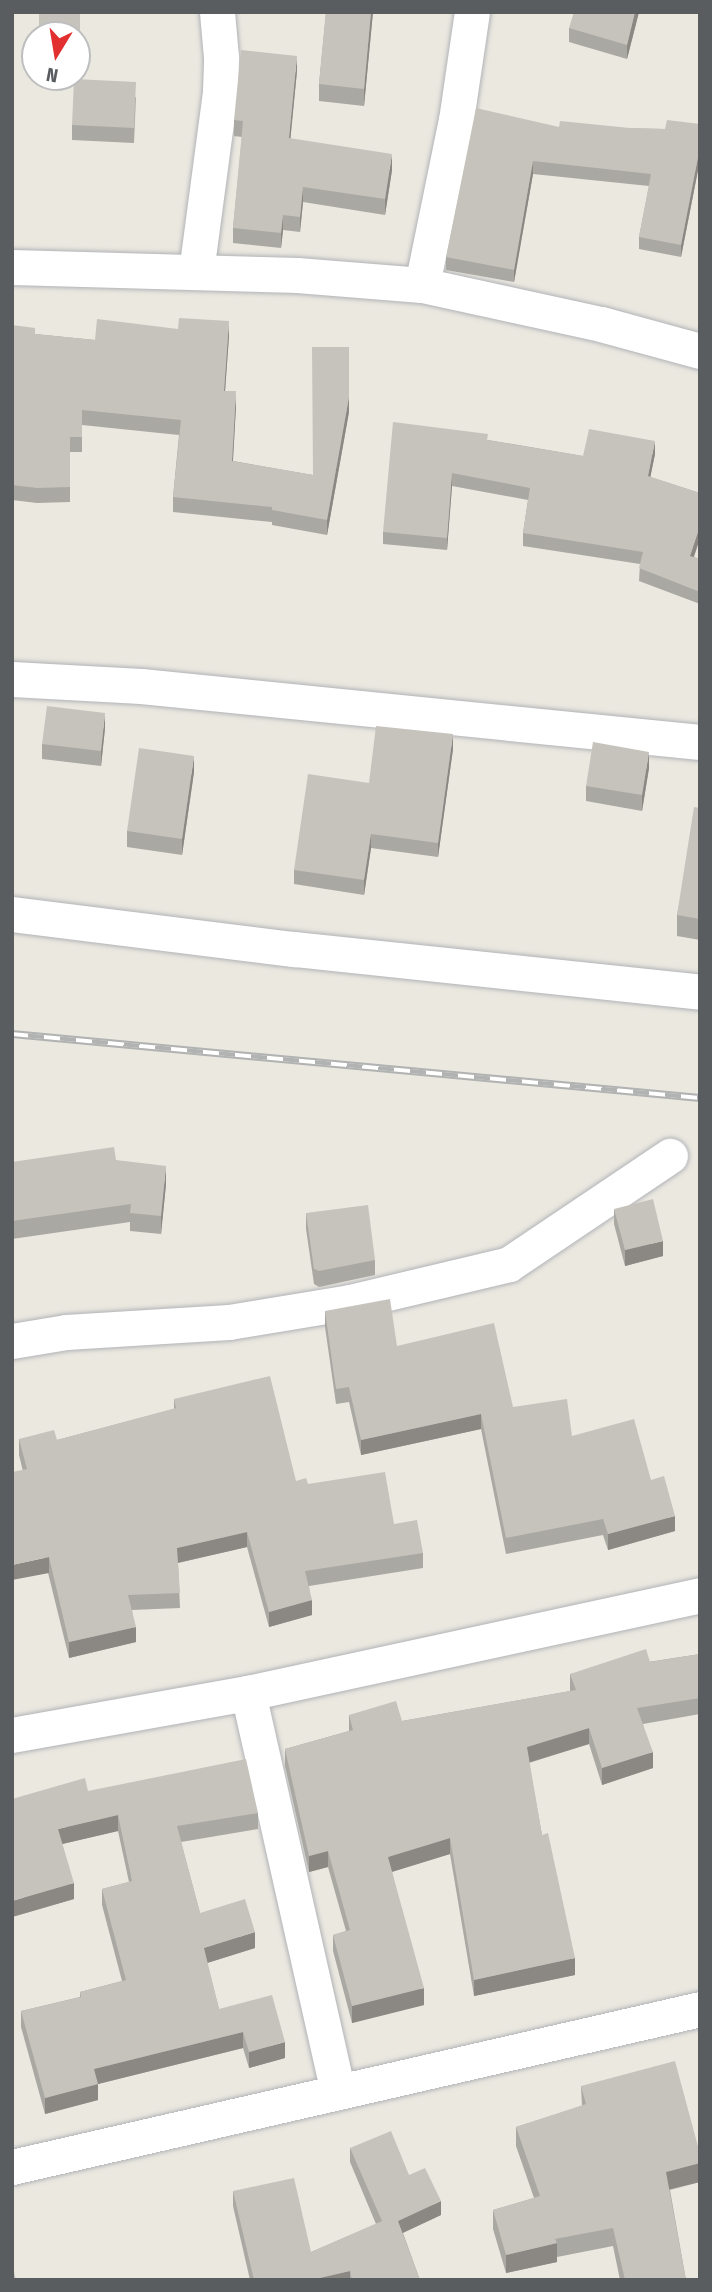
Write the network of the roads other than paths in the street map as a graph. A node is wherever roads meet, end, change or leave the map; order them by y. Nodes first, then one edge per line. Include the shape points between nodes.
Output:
1 (217, 12) edge
2 (472, 12) edge
3 (12, 267) edge
4 (195, 272) junction
5 (422, 285) junction
6 (700, 351) edge
7 (12, 678) edge
8 (700, 742) edge
9 (12, 914) edge
10 (700, 992) edge
11 (670, 1156) dead end
12 (12, 1341) edge
13 (700, 1595) edge
14 (248, 1693) junction
15 (12, 1735) edge
16 (700, 2009) edge
17 (338, 2092) junction
18 (12, 2167) edge

1 - 4 street via 220,91
2 - 5 street via 456,120
3 - 4 street
4 - 5 street
5 - 6 street
7 - 8 street via 141,686
9 - 10 street
11 - 12 street via 509,1264 350,1302 229,1322 65,1332
13 - 14 street
14 - 15 street
14 - 17 street
16 - 17 street
17 - 18 street

